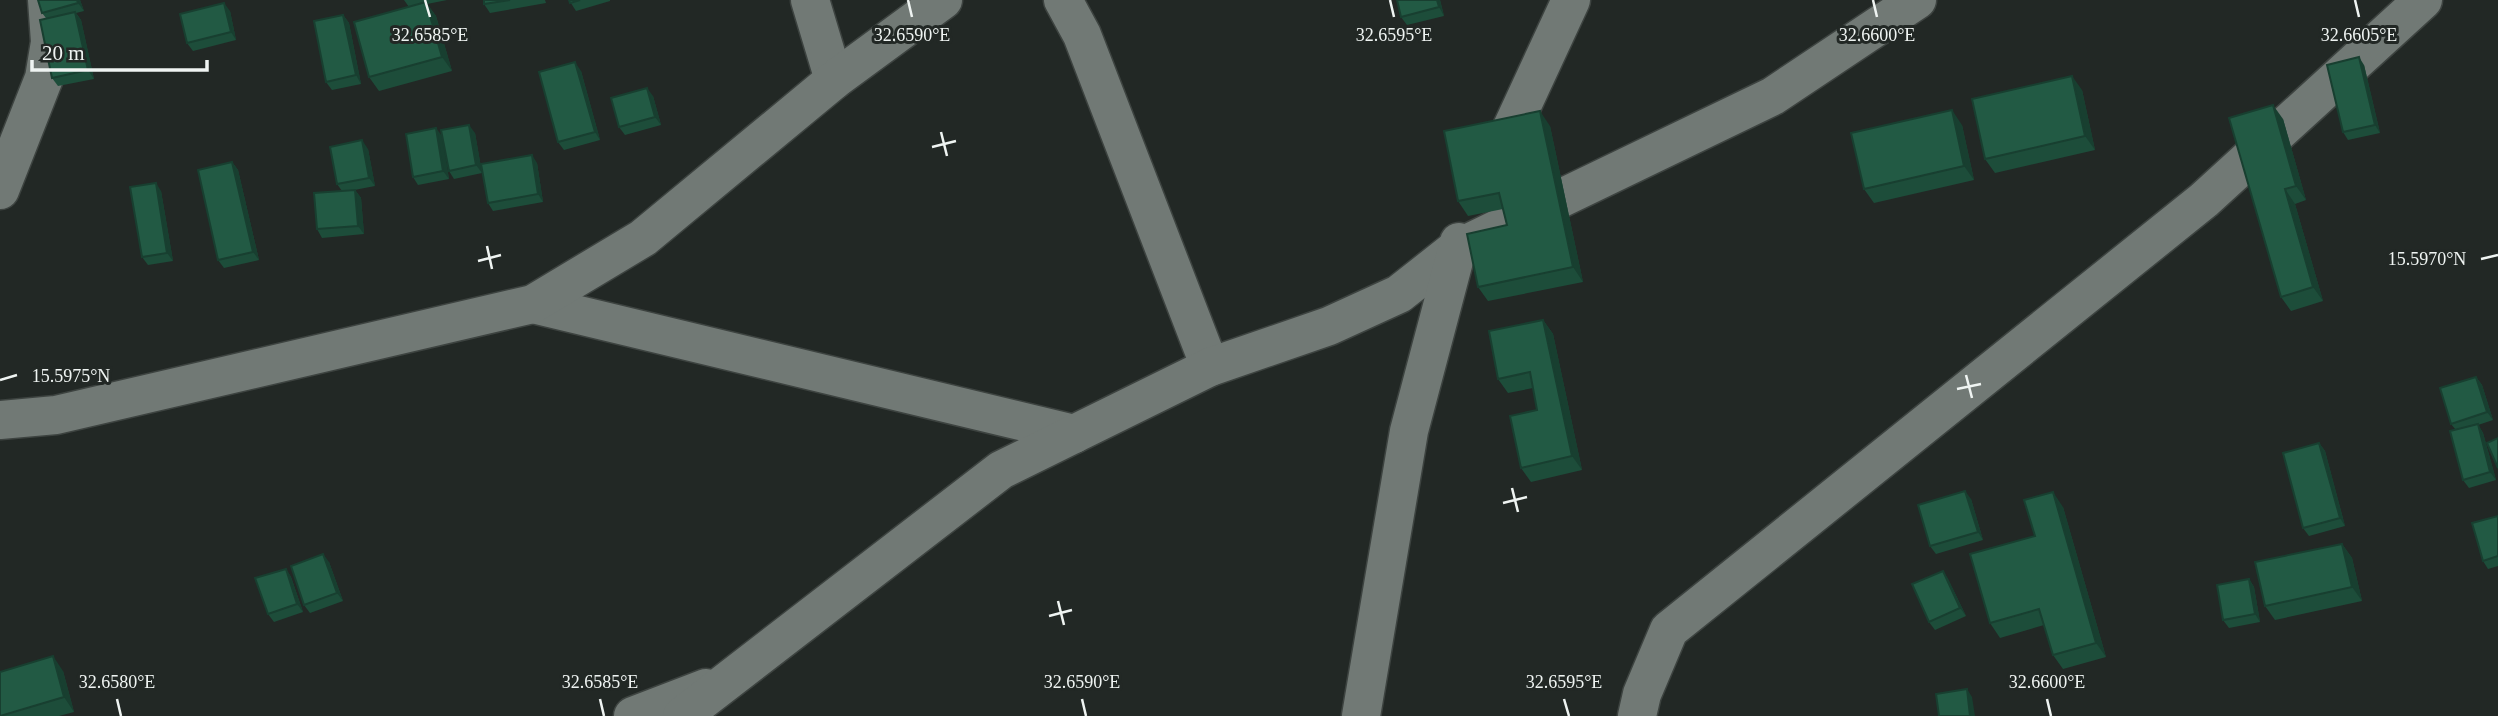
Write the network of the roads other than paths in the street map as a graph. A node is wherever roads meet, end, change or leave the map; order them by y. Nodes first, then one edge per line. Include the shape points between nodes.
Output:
1 (47, 0) edge
2 (810, 0) edge
3 (943, 0) edge
4 (1063, 0) edge
5 (1571, 0) edge
6 (1917, 0) edge
7 (2423, 0) edge
8 (834, 80) junction
9 (0, 190) edge
10 (1456, 249) junction
11 (533, 304) junction
12 (1210, 367) junction
13 (0, 420) edge
14 (1074, 435) junction
15 (736, 676) junction
16 (633, 716) edge
17 (682, 716) edge
18 (1361, 716) edge
19 (1637, 716) edge

1 - 9 street via 50,42 44,78
2 - 8 street
3 - 8 street
4 - 12 street via 1082,35
5 - 10 street
6 - 10 street via 1773,96
7 - 19 street via 2204,200 1669,630
8 - 11 street via 643,238
10 - 12 street via 1399,294 1329,326
10 - 18 street via 1409,431
11 - 13 street via 56,415
11 - 14 street
12 - 14 street
14 - 15 street via 1001,470
15 - 16 street
15 - 17 street

